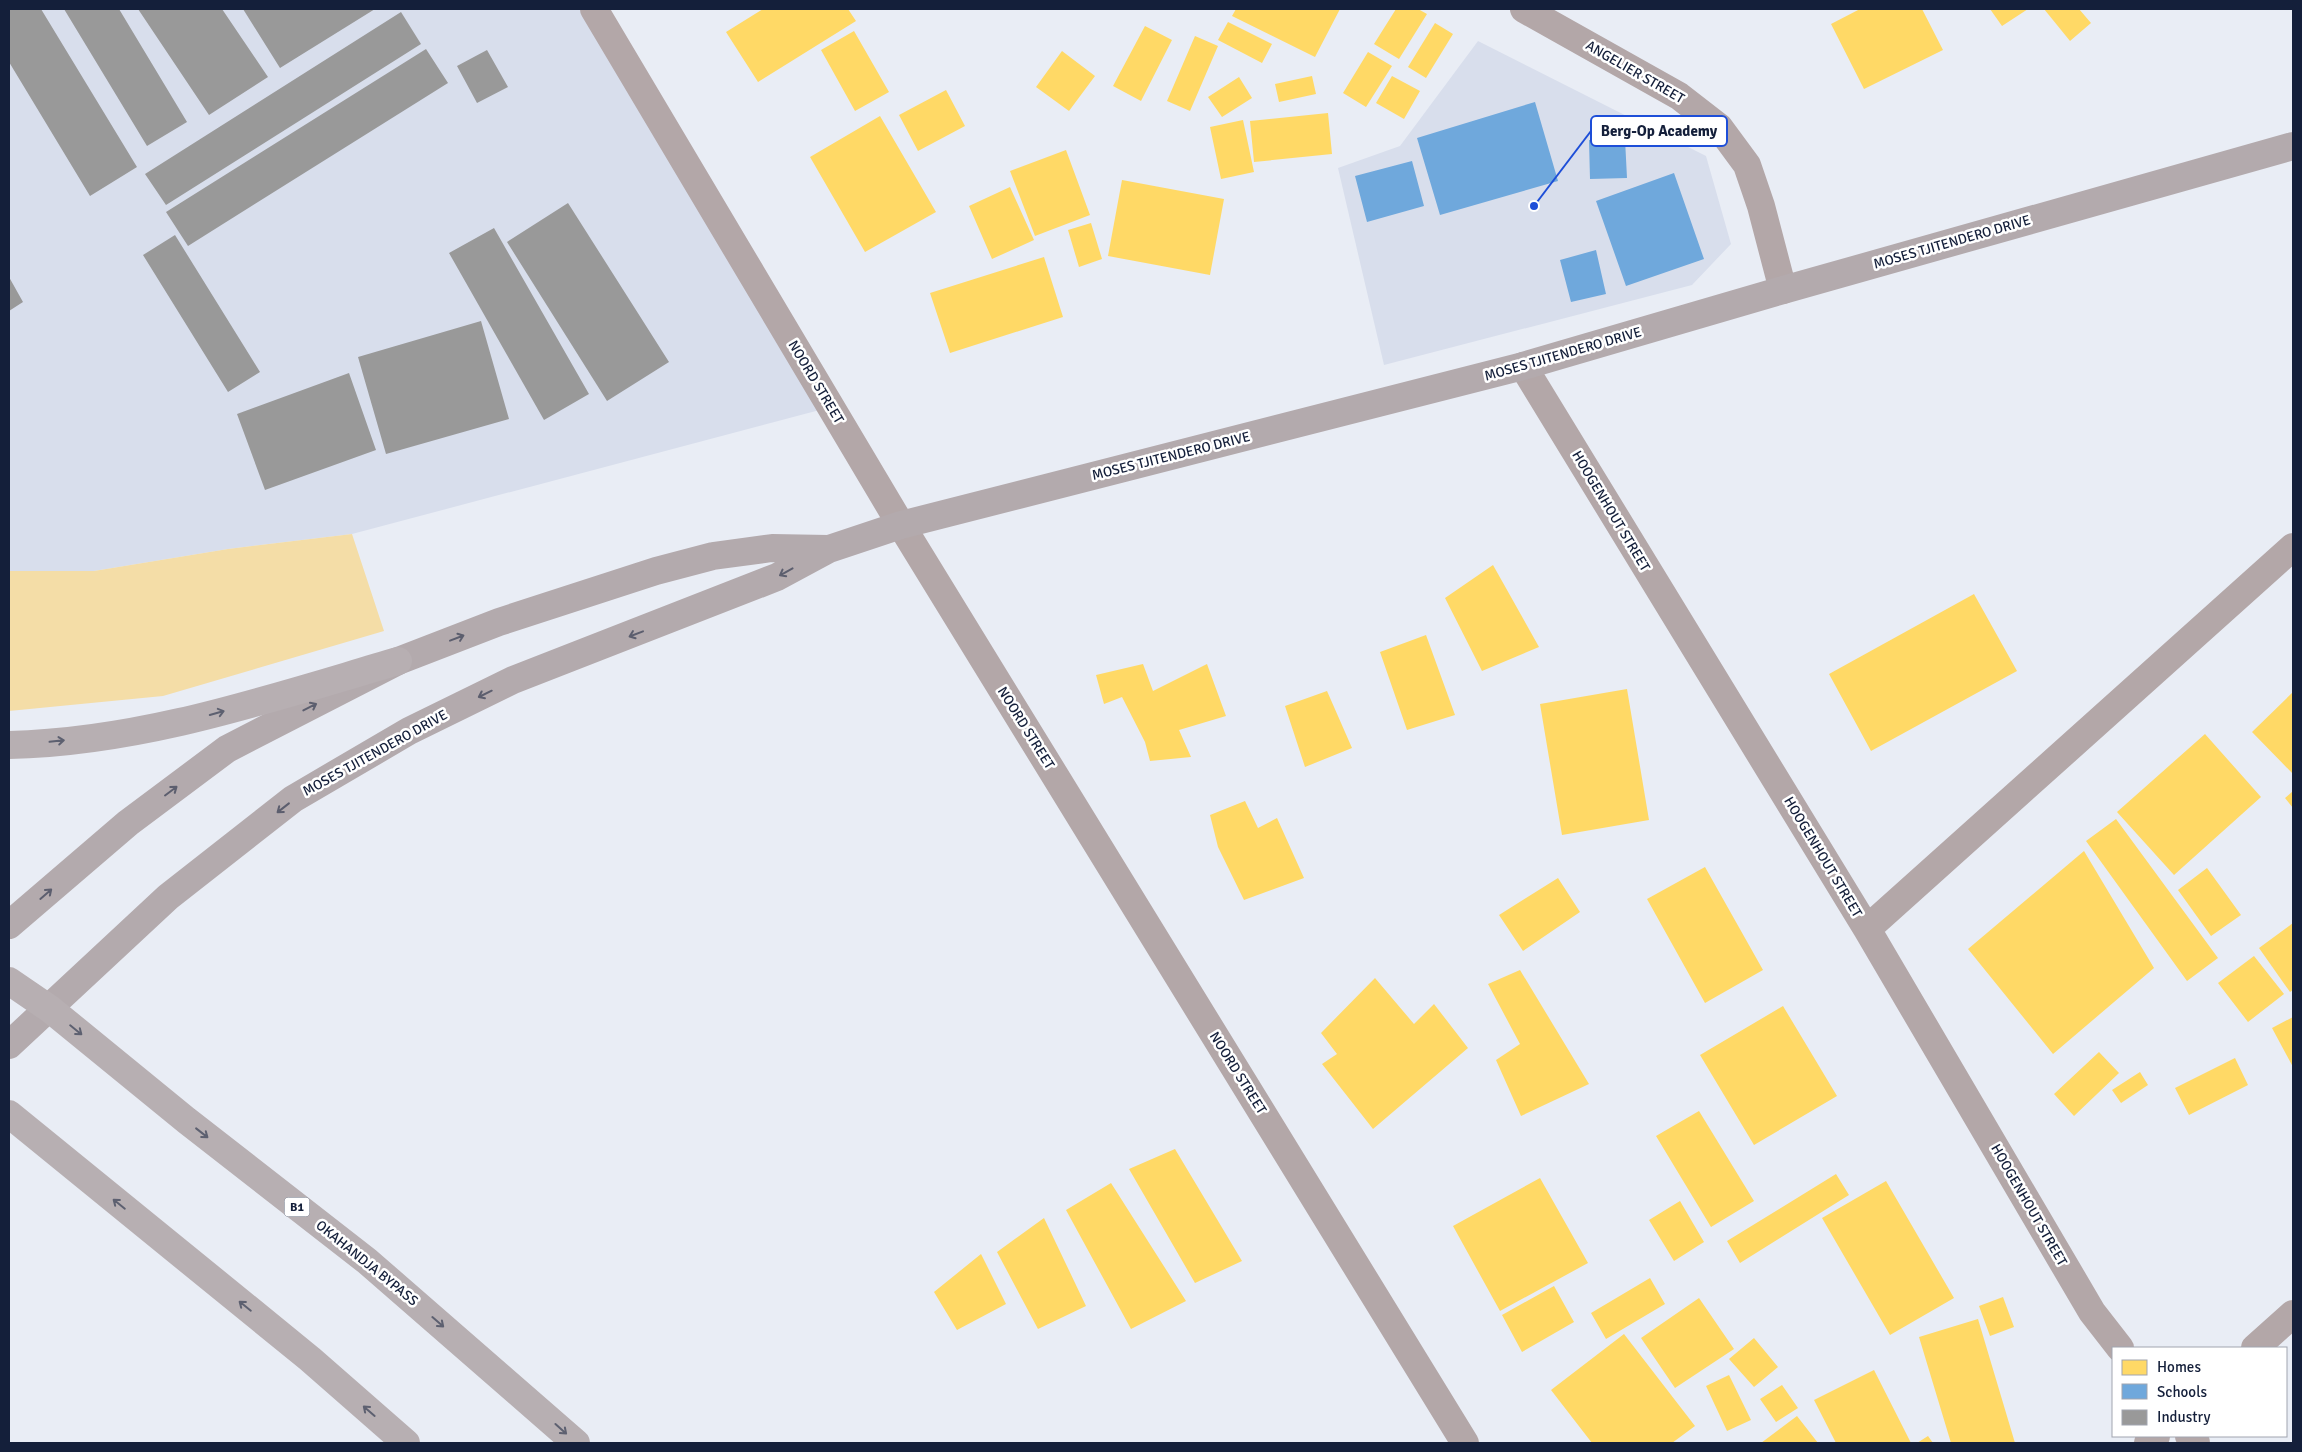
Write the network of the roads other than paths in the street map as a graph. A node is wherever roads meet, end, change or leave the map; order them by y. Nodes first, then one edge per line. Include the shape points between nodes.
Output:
1 (594, 9) edge
2 (1524, 9) edge
3 (2293, 146) edge
4 (1782, 290) junction
5 (1523, 366) junction
6 (900, 525) junction
7 (2293, 548) edge
8 (829, 549) junction
9 (398, 661) junction
10 (9, 745) edge
11 (9, 925) edge
12 (1867, 928) junction
13 (9, 981) edge
14 (50, 1009) junction
15 (9, 1045) edge
16 (9, 1114) edge
17 (2293, 1314) edge
18 (2119, 1347) edge
19 (2256, 1347) edge
20 (406, 1443) edge
21 (576, 1443) edge
22 (1465, 1443) edge

1 - 6 street, NOORD STREET
2 - 4 street, ANGELIER STREET via 1679,96 1720,127 1748,165
3 - 4 main road, MOSES TJITENDERO DRIVE
4 - 5 main road, MOSES TJITENDERO DRIVE
5 - 6 main road, MOSES TJITENDERO DRIVE
5 - 12 street, HOOGENHOUT STREET
6 - 8 main road, MOSES TJITENDERO DRIVE
6 - 22 street, NOORD STREET
7 - 12 street
9 -> 8 main road, MOSES TJITENDERO DRIVE via 499,622 713,556 772,548
8 -> 14 main road, MOSES TJITENDERO DRIVE via 777,577 513,680 384,745 293,799 184,885
10 -> 9 highway via 125,734 188,721
11 -> 9 main road, MOSES TJITENDERO DRIVE via 128,823 226,749
12 - 18 street, HOOGENHOUT STREET via 2092,1312
13 - 14 highway, OKAHANDJA BYPASS / B1
14 - 15 main road, MOSES TJITENDERO DRIVE
14 -> 21 highway, OKAHANDJA BYPASS / B1 via 367,1261
20 -> 16 highway via 310,1359
17 - 19 street

